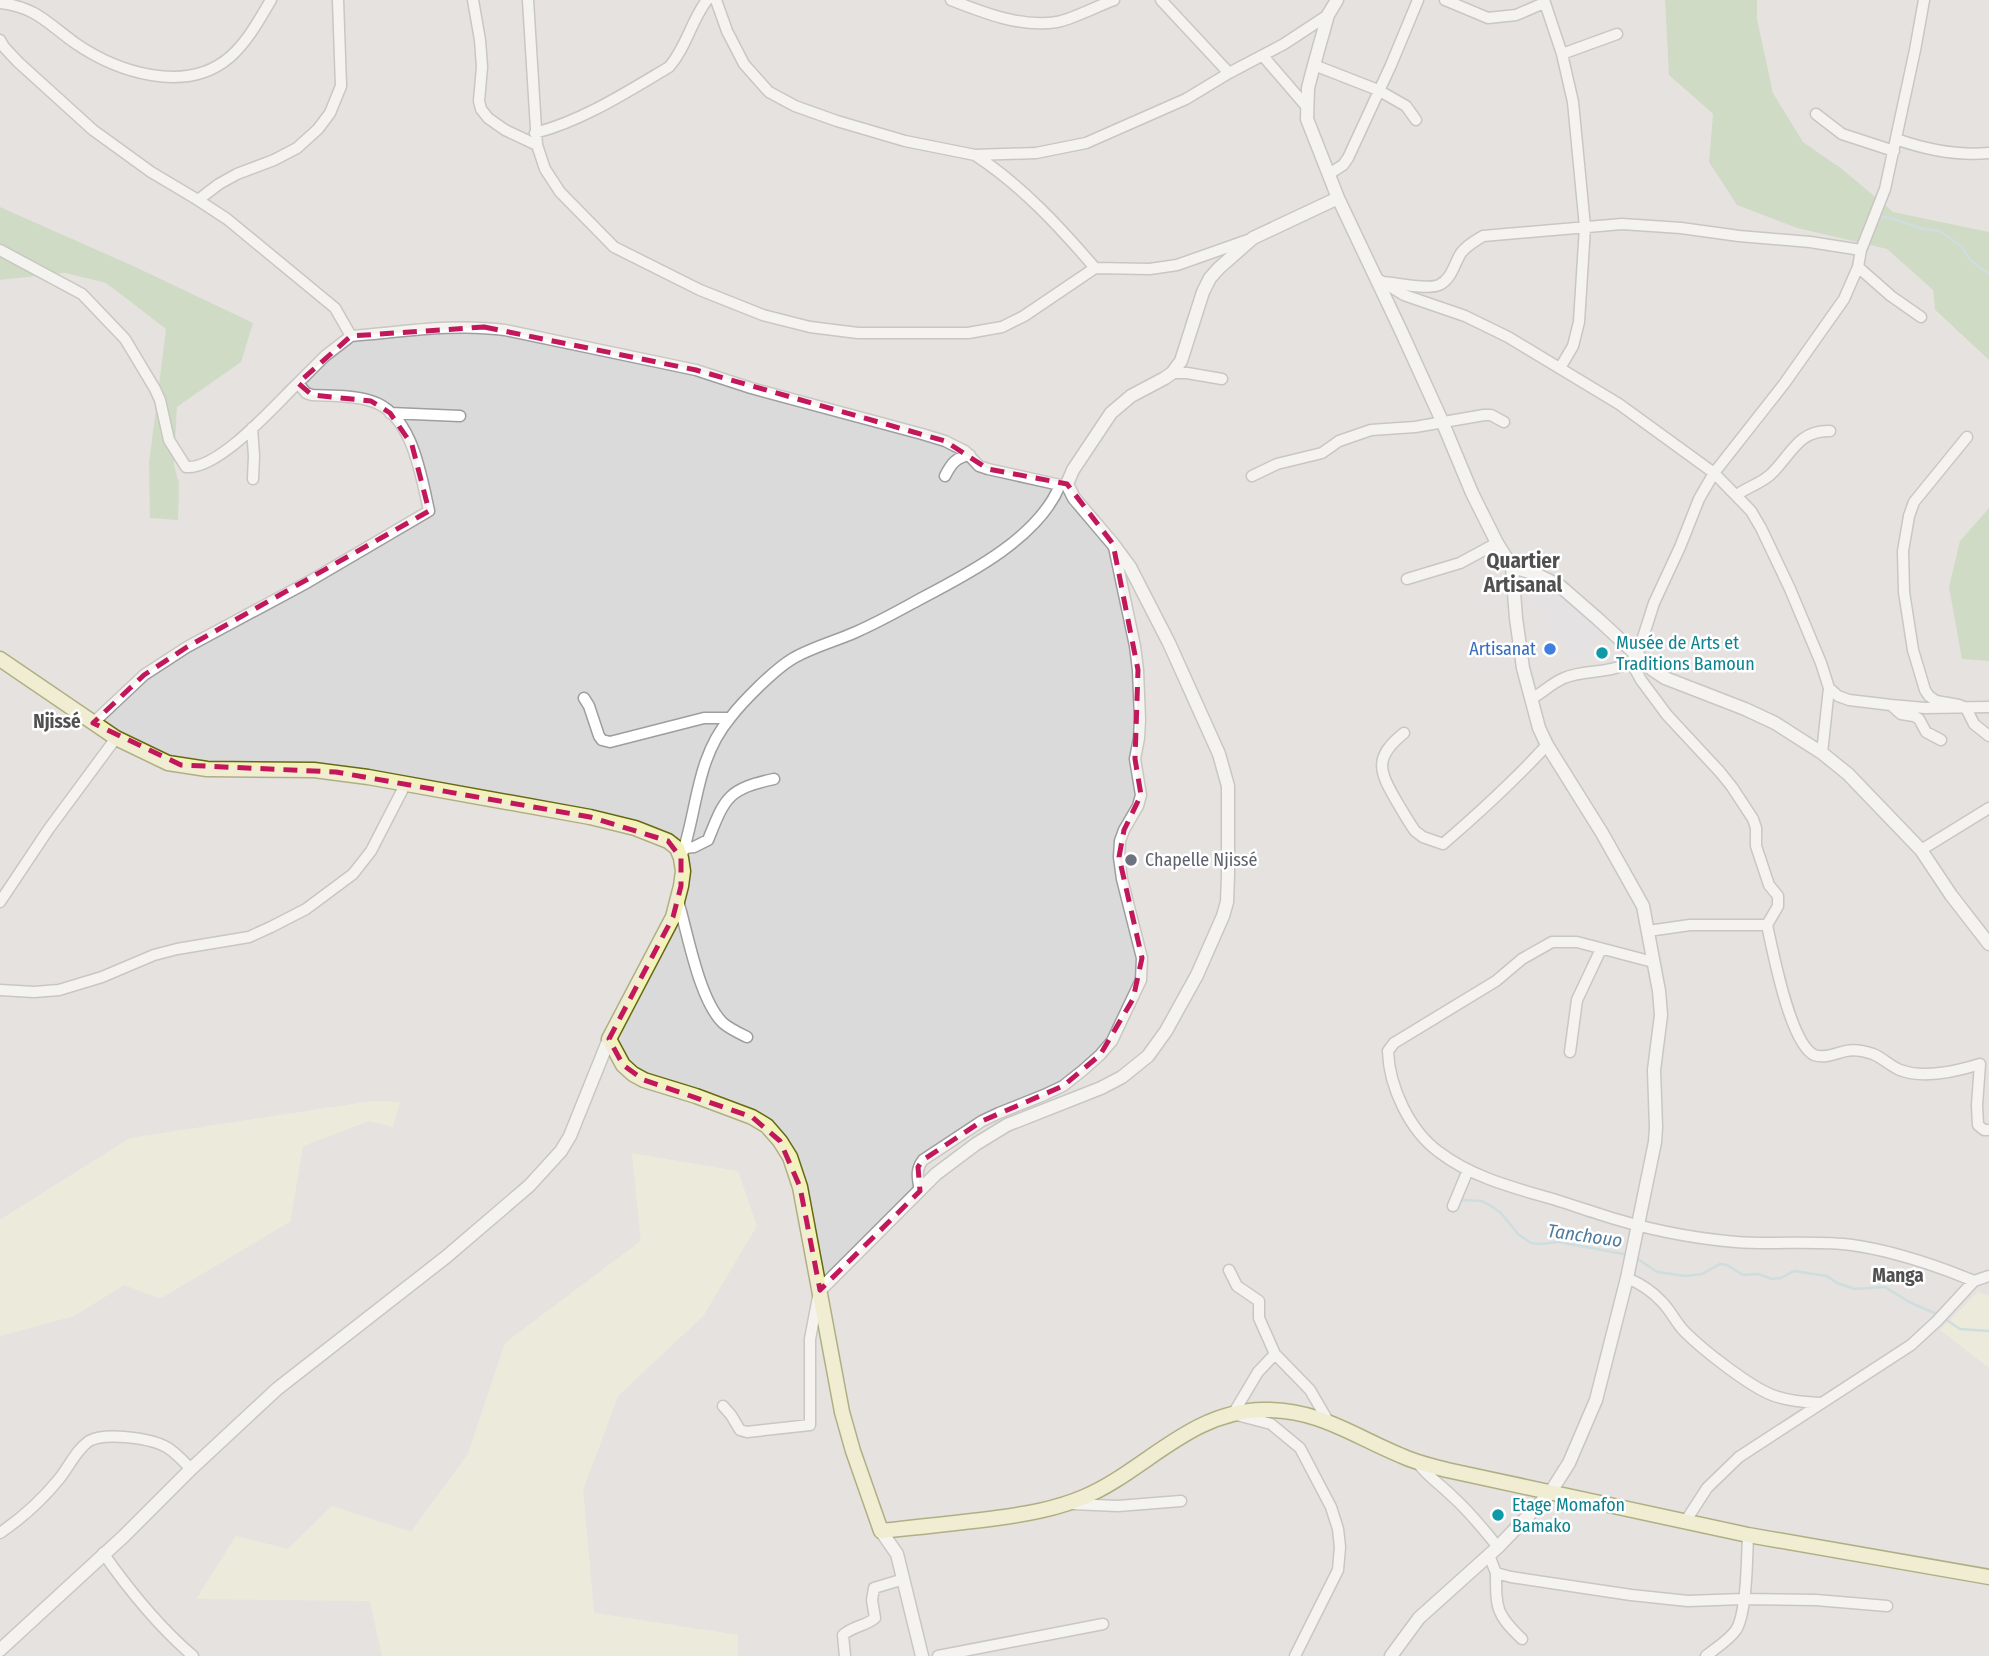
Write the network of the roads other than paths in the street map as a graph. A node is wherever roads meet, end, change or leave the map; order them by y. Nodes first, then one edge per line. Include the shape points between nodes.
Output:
1 (271, 0) edge
2 (338, 0) edge
3 (473, 0) edge
4 (528, 0) edge
5 (707, 0) edge
6 (716, 0) edge
7 (951, 0) edge
8 (1114, 0) edge
9 (1161, 0) edge
10 (1337, 0) edge
11 (1418, 0) edge
12 (1445, 0) edge
13 (1924, 0) edge
14 (1544, 1) edge
15 (0, 3) edge
16 (1328, 15) junction
17 (1617, 34) dead end
18 (0, 40) edge
19 (1562, 54) junction
20 (1263, 56) junction
21 (1314, 65) junction
22 (1229, 73) junction
23 (1378, 90) junction
24 (1306, 106) junction
25 (1816, 114) dead end
26 (1416, 120) dead end
27 (536, 139) junction
28 (1896, 139) junction
29 (1894, 151) junction
30 (1989, 153) edge
31 (975, 155) junction
32 (1329, 174) junction
33 (1338, 198) junction
34 (198, 200) junction
35 (1585, 227) junction
36 (1253, 238) junction
37 (0, 250) edge
38 (1861, 250) junction
39 (1858, 267) junction
40 (1095, 268) junction
41 (1380, 280) junction
42 (1921, 317) dead end
43 (351, 336) junction
44 (1560, 368) junction
45 (1172, 373) junction
46 (1222, 379) dead end
47 (298, 383) junction
48 (390, 412) junction
49 (460, 416) dead end
50 (1442, 421) junction
51 (1504, 422) dead end
52 (252, 428) junction
53 (1830, 431) dead end
54 (1967, 437) dead end
55 (970, 455) junction
56 (1714, 473) junction
57 (945, 476) dead end
58 (1252, 476) dead end
59 (253, 479) dead end
60 (1063, 485) junction
61 (1737, 495) junction
62 (1114, 544) junction
63 (1497, 544) junction
64 (1513, 567) junction
65 (1407, 579) dead end
66 (0, 659) edge
67 (1634, 659) junction
68 (1829, 688) junction
69 (584, 698) dead end
70 (1531, 699) junction
71 (1891, 705) junction
72 (1989, 707) edge
73 (1966, 708) junction
74 (729, 718) junction
75 (93, 723) junction
76 (1404, 733) dead end
77 (1989, 736) edge
78 (116, 738) junction
79 (1941, 740) dead end
80 (1546, 745) junction
81 (1822, 753) junction
82 (774, 779) dead end
83 (406, 783) junction
84 (1989, 808) edge
85 (1921, 850) junction
86 (683, 853) junction
87 (678, 901) junction
88 (0, 902) edge
89 (1767, 925) junction
90 (1648, 931) junction
91 (1989, 944) edge
92 (1601, 949) junction
93 (1653, 962) junction
94 (0, 990) edge
95 (747, 1037) dead end
96 (609, 1039) junction
97 (1570, 1052) dead end
98 (1989, 1130) edge
99 (1468, 1170) junction
100 (920, 1191) junction
101 (1453, 1206) dead end
102 (1637, 1225) junction
103 (1229, 1270) dead end
104 (1989, 1276) edge
105 (1627, 1278) junction
106 (1974, 1281) junction
107 (820, 1290) junction
108 (1275, 1354) junction
109 (1819, 1403) junction
110 (723, 1406) dead end
111 (1233, 1414) junction
112 (1328, 1421) junction
113 (1417, 1462) junction
114 (191, 1469) junction
115 (1550, 1493) junction
116 (1181, 1501) dead end
117 (1066, 1504) junction
118 (1685, 1522) junction
119 (881, 1531) junction
120 (0, 1533) edge
121 (1748, 1535) junction
122 (1494, 1551) junction
123 (103, 1553) junction
124 (1496, 1573) junction
125 (1989, 1577) edge
126 (904, 1579) junction
127 (1743, 1599) junction
128 (1887, 1606) dead end
129 (1103, 1624) dead end
130 (1522, 1639) dead end
131 (0, 1650) edge
132 (193, 1656) edge
133 (845, 1656) edge
134 (922, 1656) edge
135 (938, 1656) edge
136 (1295, 1656) edge
137 (1391, 1656) edge
138 (1706, 1656) edge

1 - 15 street via 249,37 228,59 194,76 173,78 115,64 75,43 39,15
2 - 34 street via 341,86 330,113 297,148 237,174
3 - 27 street via 482,67 481,109 505,130
4 - 27 street
5 - 27 street via 669,67
6 - 31 street via 744,64 769,92 837,121
7 - 8 street via 985,14 1034,23 1059,22
9 - 22 street
10 - 16 street
11 - 23 street
12 - 14 street via 1488,18 1516,15
13 - 28 street
14 - 19 street
16 - 20 street
16 - 21 street
17 - 19 street
18 - 34 street via 93,130
19 - 35 street via 1573,102
20 - 22 street
20 - 24 street
21 - 23 street
21 - 24 street
22 - 31 street via 1186,99 1086,143 1036,153
23 - 26 street via 1406,106
23 - 32 street via 1348,158
24 - 32 street
25 - 29 street via 1842,134
27 - 40 street via 545,169 560,192 614,247 700,290 763,315 810,327 858,333 968,333 1002,327
28 - 29 street
28 - 30 street via 1927,149
29 - 38 street
31 - 40 street via 1063,230
32 - 33 street
33 - 36 street
33 - 41 street
34 - 43 street via 334,308
35 - 38 street via 1681,228
35 - 41 street via 1483,236 1469,244 1439,285
35 - 44 street via 1579,321 1573,346
36 - 40 street via 1177,265
36 - 45 street via 1210,278 1183,356
37 - 52 street via 82,294 125,339 155,389 169,440 186,467 221,455
38 - 39 street
39 - 42 street
39 - 56 street via 1844,299
41 - 44 street via 1404,295 1478,322
41 - 50 street
43 - 47 street
43 - 55 street via 453,327 505,330 696,370 945,440
44 - 56 street via 1642,419
45 - 46 street
45 - 60 street via 1111,413
47 - 48 street via 312,395 371,401
47 - 52 street
48 - 49 street
48 - 75 street via 412,445 429,511 187,647 144,675
50 - 51 street via 1491,415
50 - 58 street via 1371,430 1339,441 1322,453 1276,464
50 - 63 street
52 - 59 street
53 - 61 street via 1816,430 1805,437 1762,482
54 - 73 street via 1914,502 1903,551 1907,620 1922,683 1936,701
55 - 57 street via 956,460
55 - 60 street via 988,469
56 - 61 street
56 - 67 street via 1654,603
60 - 62 street
60 - 74 street via 1037,521 975,570 874,624 791,659
61 - 68 street via 1774,552
62 - 100 street via 1138,670 1140,720 1135,759 1141,795 1120,841 1119,857 1142,958 1141,980 1101,1055 1063,1086 982,1121 923,1160 917,1175
62 - 100 street via 1169,643 1225,773 1228,875 1223,916 1191,986 1148,1055 1101,1088 1007,1125 936,1174
63 - 64 street
63 - 65 street via 1460,564
64 - 67 street via 1560,586 1600,620
64 - 70 street via 1516,618
66 - 75 main road
67 - 70 street via 1608,671 1564,678
67 - 81 street via 1665,678 1775,723
67 - 89 street via 1641,680 1667,715 1726,780 1753,819 1756,846 1769,885 1778,896 1778,906
68 - 71 street via 1849,700
68 - 81 street
69 - 74 street via 599,736 610,742 704,719
70 - 80 street
71 - 73 street
71 - 79 street via 1900,714 1919,719 1926,732
72 - 73 street
73 - 77 street via 1974,724
74 - 86 street via 712,745 697,787
75 - 78 main road
76 - 80 street via 1386,752 1383,776 1415,831 1443,844
78 - 83 main road via 181,765 231,771 336,772
78 - 88 street
80 - 90 street via 1635,890
81 - 85 street
82 - 86 street via 737,791 718,814 708,840
83 - 86 main road via 635,828 668,841
83 - 94 street via 353,874 306,909 271,927 249,937 154,955 59,990
84 - 85 street
85 - 91 street
86 - 87 main road
87 - 95 street via 712,1010 724,1024
87 - 96 main road
89 - 90 street via 1690,925
89 - 98 street via 1787,1006 1805,1048 1816,1056 1864,1051 1904,1072 1960,1070 1980,1064 1978,1125
90 - 93 street
92 - 93 street
92 - 97 street via 1577,1000
92 - 99 street via 1563,940 1545,945 1388,1051 1398,1095 1418,1131 1440,1154
93 - 102 street via 1661,1015 1654,1070 1656,1127
96 - 107 main road via 633,1074 752,1117 780,1141 800,1187
96 - 114 street via 570,1136 547,1168 473,1235 277,1389
99 - 101 street
99 - 102 street
100 - 107 street
102 - 105 street
102 - 106 street via 1738,1242 1850,1245 1918,1260
103 - 108 street via 1237,1286 1259,1301 1259,1318
104 - 106 street
105 - 109 street via 1662,1301 1693,1340 1743,1379 1768,1394
105 - 115 street via 1594,1408
106 - 109 street via 1903,1350
107 - 110 street via 810,1339 810,1425 747,1432 740,1430
107 - 119 main road via 842,1412
108 - 111 street via 1258,1372
108 - 112 street via 1310,1390
109 - 118 street via 1739,1457 1707,1488
111 - 112 main road via 1264,1409
111 - 117 main road via 1191,1430 1099,1490
111 - 136 street via 1271,1424 1300,1448 1338,1530 1338,1570
112 - 113 main road
113 - 115 main road
113 - 122 street via 1474,1518
114 - 120 street via 162,1445 96,1438 80,1449 24,1516
114 - 123 street
115 - 118 main road
115 - 122 street
116 - 117 street
117 - 119 main road via 1026,1514
118 - 121 main road
119 - 126 street via 897,1554
121 - 125 main road
121 - 127 street
122 - 124 street
122 - 137 street via 1419,1618
123 - 131 street
123 - 132 street via 141,1602
124 - 127 street via 1665,1599
124 - 130 street via 1498,1608
126 - 133 street via 874,1588 875,1618 844,1635
126 - 134 street
127 - 128 street
127 - 138 street via 1736,1630
129 - 135 street

